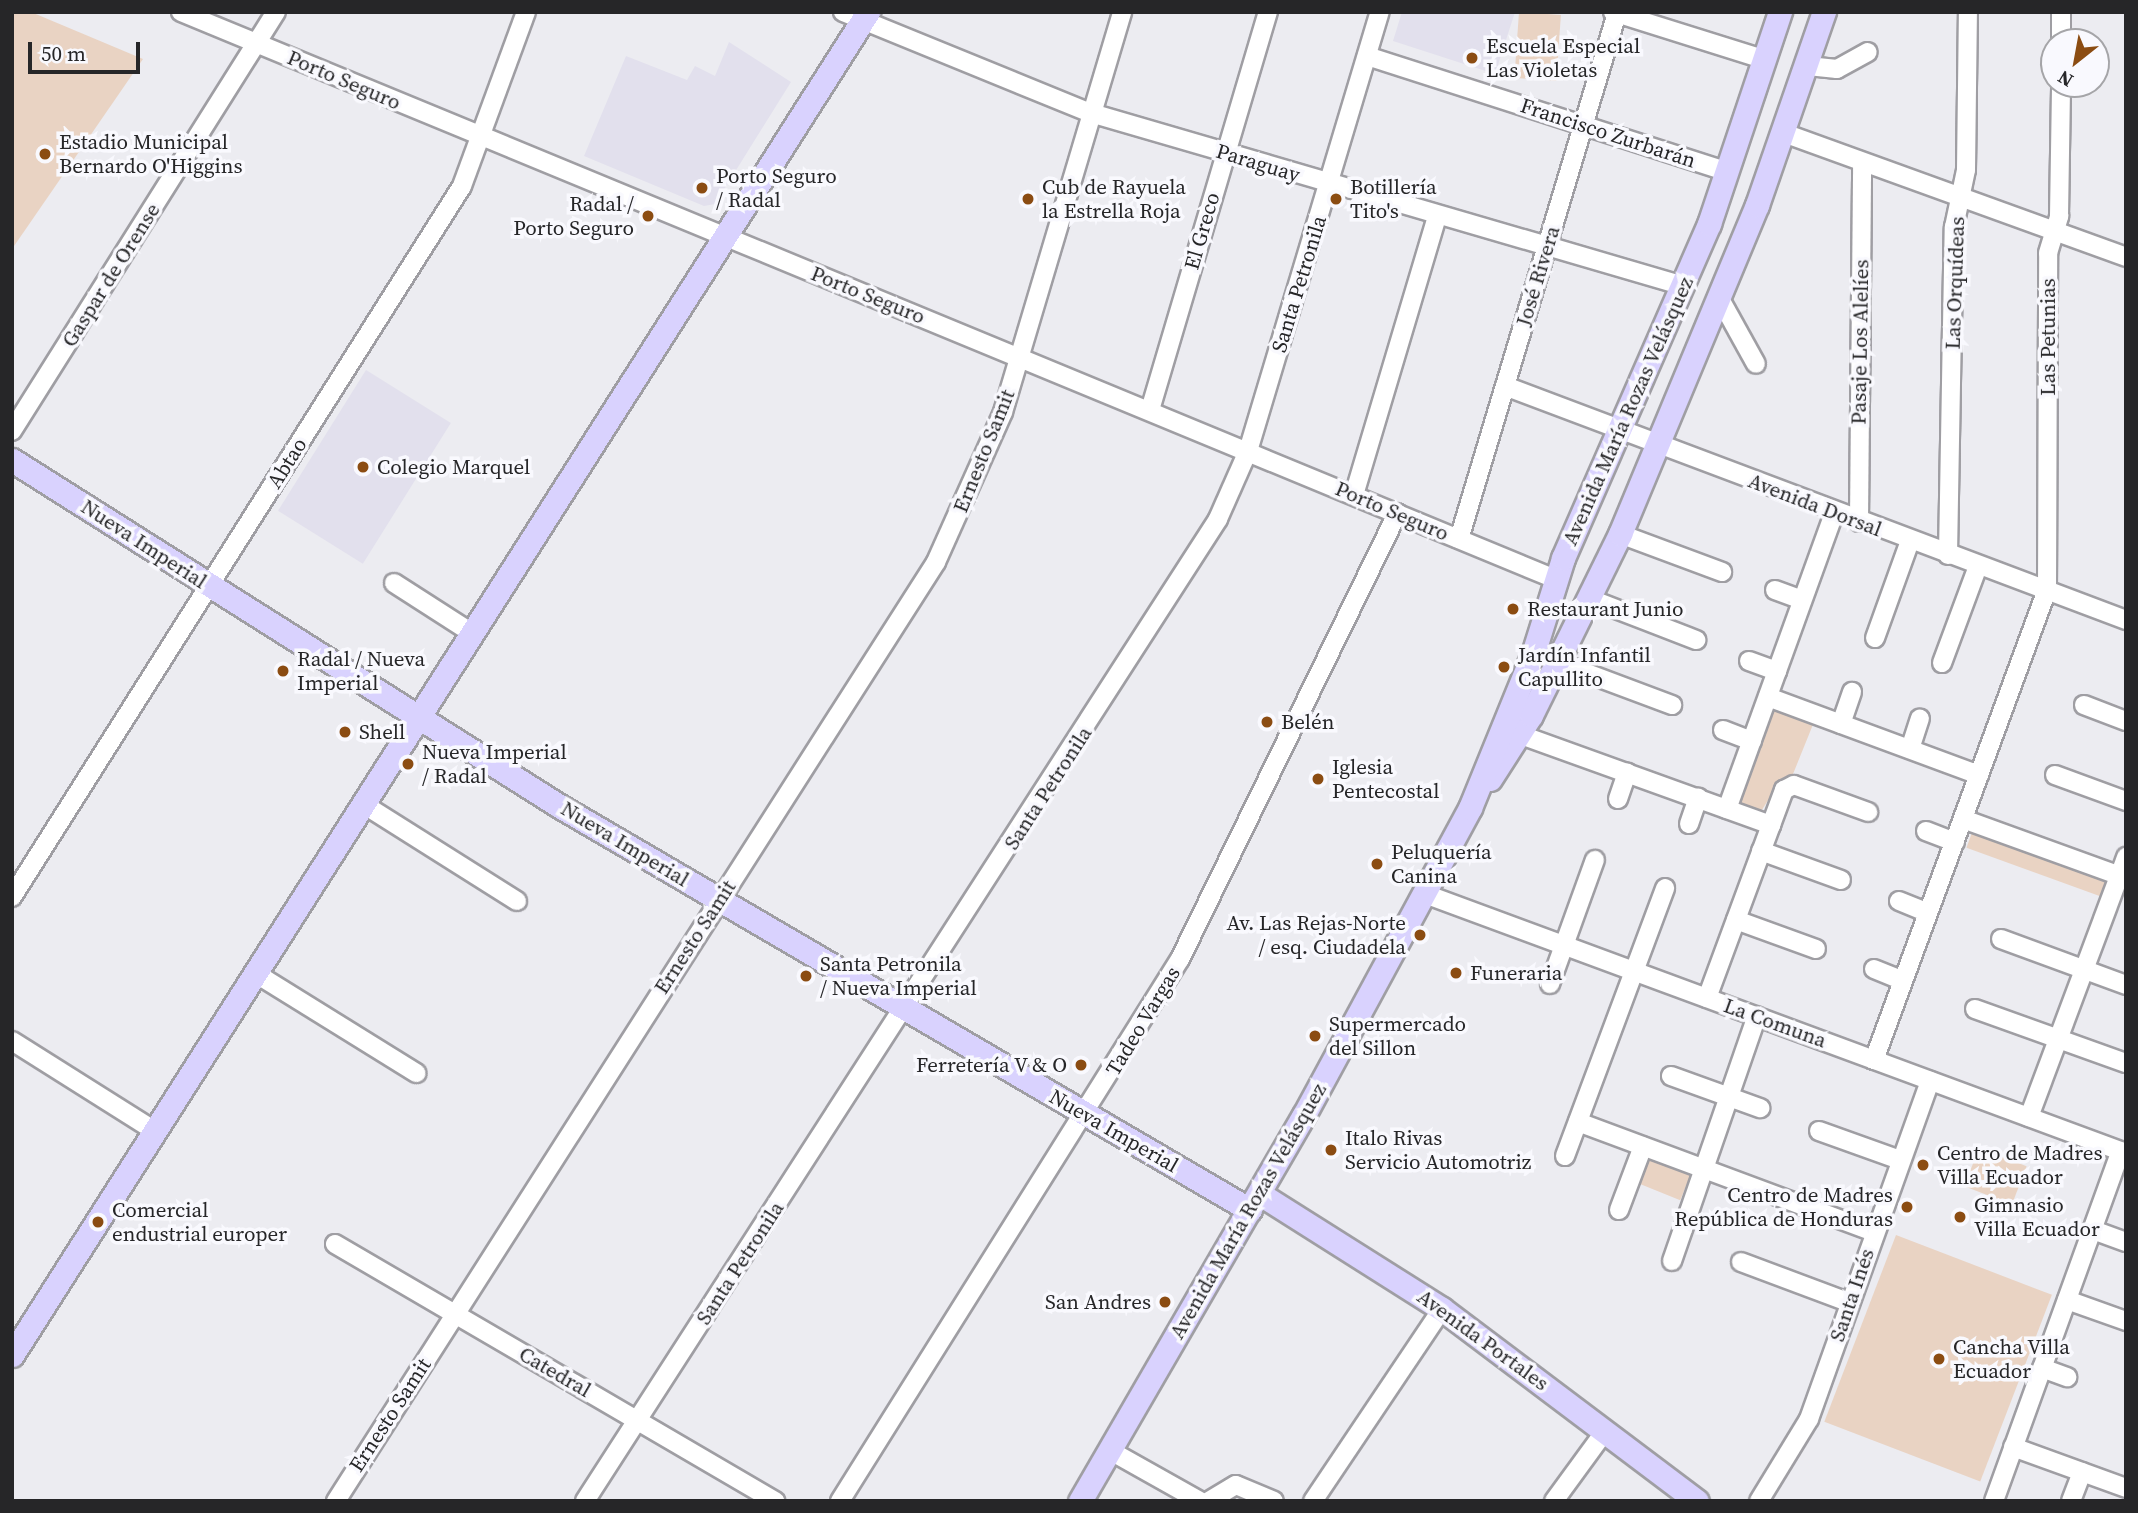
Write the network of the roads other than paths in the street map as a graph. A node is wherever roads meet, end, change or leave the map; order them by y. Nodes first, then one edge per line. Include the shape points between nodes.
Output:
1 (181, 12) edge
2 (275, 12) edge
3 (526, 12) edge
4 (1122, 12) edge
5 (1268, 12) edge
6 (1380, 12) edge
7 (1780, 12) edge
8 (1824, 12) edge
9 (1968, 12) edge
10 (1615, 13) edge
11 (858, 15) edge
12 (1655, 19) edge
13 (257, 44) junction
14 (1868, 51) dead end
15 (1367, 56) junction
16 (1766, 60) junction
17 (1808, 66) junction
18 (2060, 98) edge
19 (1091, 113) junction
20 (1583, 124) junction
21 (1784, 133) junction
22 (482, 138) junction
23 (1226, 153) junction
24 (1862, 162) junction
25 (1729, 173) junction
26 (1329, 184) junction
27 (1960, 197) junction
28 (1437, 216) junction
29 (2054, 232) junction
30 (725, 236) junction
31 (1547, 248) junction
32 (2126, 257) edge
33 (1684, 286) junction
34 (1720, 299) junction
35 (1020, 357) junction
36 (1756, 364) dead end
37 (1505, 386) junction
38 (1150, 410) junction
39 (1620, 430) junction
40 (12, 431) edge
41 (1658, 446) junction
42 (1248, 451) junction
43 (12, 460) edge
44 (1354, 495) junction
45 (1398, 513) junction
46 (1833, 513) junction
47 (1859, 523) junction
48 (1620, 534) junction
49 (1459, 539) junction
50 (1910, 541) junction
51 (1948, 555) junction
52 (1978, 566) junction
53 (1722, 572) dead end
54 (1555, 579) junction
55 (394, 583) dead end
56 (209, 586) junction
57 (1775, 590) dead end
58 (2047, 591) junction
59 (1590, 599) junction
60 (1802, 600) junction
61 (2126, 620) edge
62 (472, 633) junction
63 (1875, 638) dead end
64 (1696, 640) dead end
65 (1748, 661) dead end
66 (1557, 662) junction
67 (1942, 663) dead end
68 (1777, 671) junction
69 (1852, 692) dead end
70 (1768, 697) junction
71 (1672, 705) dead end
72 (2084, 705) dead end
73 (417, 719) junction
74 (1920, 719) dead end
75 (2126, 721) edge
76 (1841, 724) junction
77 (1723, 730) dead end
78 (1521, 735) junction
79 (1752, 741) junction
80 (1910, 749) junction
81 (1627, 773) junction
82 (1979, 775) junction
83 (2055, 775) dead end
84 (1698, 798) junction
85 (1618, 799) dead end
86 (2126, 801) edge
87 (363, 804) junction
88 (1470, 808) junction
89 (1727, 809) junction
90 (1868, 812) dead end
91 (1963, 819) junction
92 (1689, 824) dead end
93 (1771, 825) junction
94 (1926, 831) dead end
95 (1955, 842) junction
96 (1761, 851) junction
97 (2126, 857) edge
98 (1595, 860) dead end
99 (2122, 877) edge
100 (1841, 880) dead end
101 (1665, 888) dead end
102 (1425, 894) junction
103 (12, 897) edge
104 (718, 899) junction
105 (517, 901) dead end
106 (1899, 901) dead end
107 (1928, 913) junction
108 (1736, 920) junction
109 (2001, 939) dead end
110 (1564, 946) junction
111 (1815, 949) dead end
112 (1874, 969) dead end
113 (2084, 969) junction
114 (1634, 971) junction
115 (255, 973) junction
116 (1903, 981) junction
117 (1550, 984) dead end
118 (2126, 985) edge
119 (1707, 998) junction
120 (1975, 1009) dead end
121 (905, 1010) junction
122 (1757, 1016) junction
123 (2058, 1039) junction
124 (12, 1041) edge
125 (1874, 1060) junction
126 (2126, 1063) edge
127 (416, 1073) dead end
128 (1671, 1076) dead end
129 (1930, 1081) junction
130 (1727, 1096) junction
131 (1760, 1108) dead end
132 (1087, 1116) junction
133 (2029, 1117) junction
134 (1578, 1122) junction
135 (155, 1131) junction
136 (1819, 1131) dead end
137 (1643, 1146) junction
138 (2124, 1152) edge
139 (1565, 1156) dead end
140 (1900, 1160) junction
141 (1701, 1167) junction
142 (1255, 1202) junction
143 (1619, 1210) dead end
144 (2093, 1230) junction
145 (1874, 1232) junction
146 (2126, 1242) edge
147 (335, 1244) dead end
148 (1672, 1261) dead end
149 (1741, 1262) dead end
150 (2067, 1300) junction
151 (1848, 1302) junction
152 (1442, 1309) junction
153 (454, 1314) junction
154 (2126, 1321) edge
155 (12, 1355) edge
156 (2042, 1368) junction
157 (2067, 1377) dead end
158 (637, 1420) junction
159 (1605, 1431) junction
160 (2013, 1447) junction
161 (1109, 1450) junction
162 (2082, 1472) junction
163 (2126, 1488) edge
164 (336, 1501) edge
165 (585, 1501) edge
166 (775, 1501) edge
167 (840, 1501) edge
168 (1080, 1501) edge
169 (1200, 1501) edge
170 (1209, 1501) edge
171 (1274, 1501) edge
172 (1313, 1501) edge
173 (1554, 1501) edge
174 (1697, 1501) edge
175 (1759, 1501) edge
176 (1994, 1501) edge
177 (2071, 1501) edge

1 - 13 street, Porto Seguro
2 - 13 street, Gaspar de Orense
3 - 22 street, Abtao
4 - 19 street, Ernesto Samit
5 - 23 street, El Greco
6 - 15 street, Santa Petronila
7 - 16 main road, Avenida María Rozas Velásquez
8 - 17 main road, Avenida María Rozas Velásquez
9 - 27 street, Las Orquídeas via 1966,170
10 - 12 street
10 - 20 street, José Rivera
11 - 19 street, Paraguay
11 - 30 main road
12 - 16 street
13 - 22 street, Porto Seguro
13 - 40 street, Gaspar de Orense
14 - 17 street via 1837,69
15 - 20 street, Francisco Zurbarán
15 - 26 street, Santa Petronila
16 - 25 main road, Avenida María Rozas Velásquez
17 - 21 main road, Avenida María Rozas Velásquez
18 - 29 street, Las Petunias
19 - 23 street, Paraguay
19 - 35 street, Ernesto Samit
20 - 25 street, Francisco Zurbarán
20 - 31 street, José Rivera
21 - 24 street
21 - 34 main road, Avenida María Rozas Velásquez
22 - 30 street, Porto Seguro
22 - 56 street, Abtao via 462,186
23 - 26 street, Paraguay
23 - 38 street, El Greco
24 - 27 street
24 - 47 street, Pasaje Los Alelíes
25 - 33 main road, Avenida María Rozas Velásquez
26 - 28 street, Paraguay
26 - 42 street, Santa Petronila
27 - 29 street
27 - 51 street, Las Orquídeas via 1954,227
28 - 31 street, Paraguay
28 - 44 street
29 - 32 street
29 - 58 street, Las Petunias via 2048,253
30 - 35 street, Porto Seguro
30 - 62 main road
31 - 33 street, Paraguay
31 - 37 street, José Rivera
33 - 39 main road, Avenida María Rozas Velásquez
34 - 36 street, Avenida María Rozas Velásquez
34 - 41 main road, Avenida María Rozas Velásquez
35 - 38 street, Porto Seguro
35 - 104 street, Ernesto Samit via 994,437 924,583
37 - 39 street, Avenida Dorsal
37 - 49 street, José Rivera
38 - 42 street, Porto Seguro
39 - 41 street, Avenida Dorsal
39 - 54 main road, Avenida María Rozas Velásquez
41 - 46 street, Avenida Dorsal
41 - 48 main road, Avenida María Rozas Velásquez
42 - 44 street, Porto Seguro
42 - 121 street, Santa Petronila via 1210,534
43 - 56 main road, Nueva Imperial
44 - 45 street, Porto Seguro
45 - 49 street, Porto Seguro
45 - 132 street, Tadeo Vargas via 1200,923
46 - 47 street, Avenida Dorsal
46 - 60 street
47 - 50 street, Avenida Dorsal
48 - 53 street
48 - 59 main road, Avenida María Rozas Velásquez
49 - 54 street, Porto Seguro
50 - 51 street, Avenida Dorsal
50 - 63 street
51 - 52 street, Avenida Dorsal
52 - 58 street, Avenida Dorsal
52 - 67 street
54 - 88 main road, Avenida María Rozas Velásquez via 1533,654
55 - 62 street
56 - 73 main road, Nueva Imperial
56 - 103 street, Abtao
57 - 60 street
58 - 61 street, Avenida Dorsal
58 - 82 street
59 - 64 street
59 - 66 main road, Avenida María Rozas Velásquez
60 - 68 street
62 - 73 main road
65 - 68 street
66 - 71 street
66 - 78 main road, Avenida María Rozas Velásquez
68 - 70 street
69 - 76 street
70 - 76 street
70 - 79 street
72 - 75 street
73 - 87 main road
73 - 104 main road, Nueva Imperial
74 - 80 street
76 - 80 street
77 - 79 street
78 - 81 street
78 - 88 main road, Avenida María Rozas Velásquez
79 - 89 street
80 - 82 street
81 - 84 street
81 - 85 street
82 - 91 street
83 - 86 street
84 - 89 street
84 - 92 street
87 - 105 street
87 - 115 main road
88 - 102 main road, Avenida María Rozas Velásquez
89 - 93 street
90 - 93 street via 1794,785 1784,790
91 - 95 street
91 - 99 street
93 - 96 street
94 - 95 street
95 - 107 street
96 - 100 street
96 - 108 street
97 - 99 street
98 - 110 street
99 - 113 street
101 - 114 street
102 - 110 street, La Comuna
102 - 142 main road, Avenida María Rozas Velásquez
104 - 121 main road, Nueva Imperial
104 - 153 street, Ernesto Samit
106 - 107 street
107 - 116 street
108 - 111 street
108 - 119 street
109 - 113 street
110 - 114 street, La Comuna
110 - 117 street
112 - 116 street
113 - 118 street
113 - 123 street
114 - 119 street, La Comuna
114 - 134 street
115 - 127 street
115 - 135 main road
116 - 125 street
119 - 122 street, La Comuna
120 - 123 street
121 - 132 main road, Nueva Imperial
121 - 158 street, Santa Petronila
122 - 125 street, La Comuna
122 - 130 street
123 - 126 street
123 - 133 street
124 - 135 street
125 - 129 street, La Comuna
128 - 130 street
129 - 133 street, La Comuna
129 - 140 street, Santa Inés
130 - 131 street
130 - 141 street
132 - 142 main road, Nueva Imperial
132 - 167 street, Tadeo Vargas
133 - 138 street, La Comuna
134 - 137 street
134 - 139 street
135 - 155 main road
136 - 140 street
137 - 141 street
137 - 143 street
138 - 144 street
140 - 145 street, Santa Inés
141 - 145 street
141 - 148 street
142 - 152 main road, Avenida Portales
142 - 161 main road, Avenida María Rozas Velásquez
144 - 146 street
144 - 150 street
145 - 151 street, Santa Inés
147 - 153 street, Catedral
149 - 151 street
150 - 154 street
150 - 156 street
151 - 175 street, Santa Inés via 1809,1419
152 - 159 main road, Avenida Portales
152 - 172 street
153 - 158 street, Catedral
153 - 164 street, Ernesto Samit
156 - 157 street
156 - 160 street
158 - 165 street, Santa Petronila
158 - 166 street, Catedral
159 - 173 street
159 - 174 main road, Avenida Portales
160 - 162 street
160 - 176 street
161 - 168 main road, Avenida María Rozas Velásquez
161 - 169 street
162 - 163 street
162 - 177 street
170 - 171 street via 1236,1485

